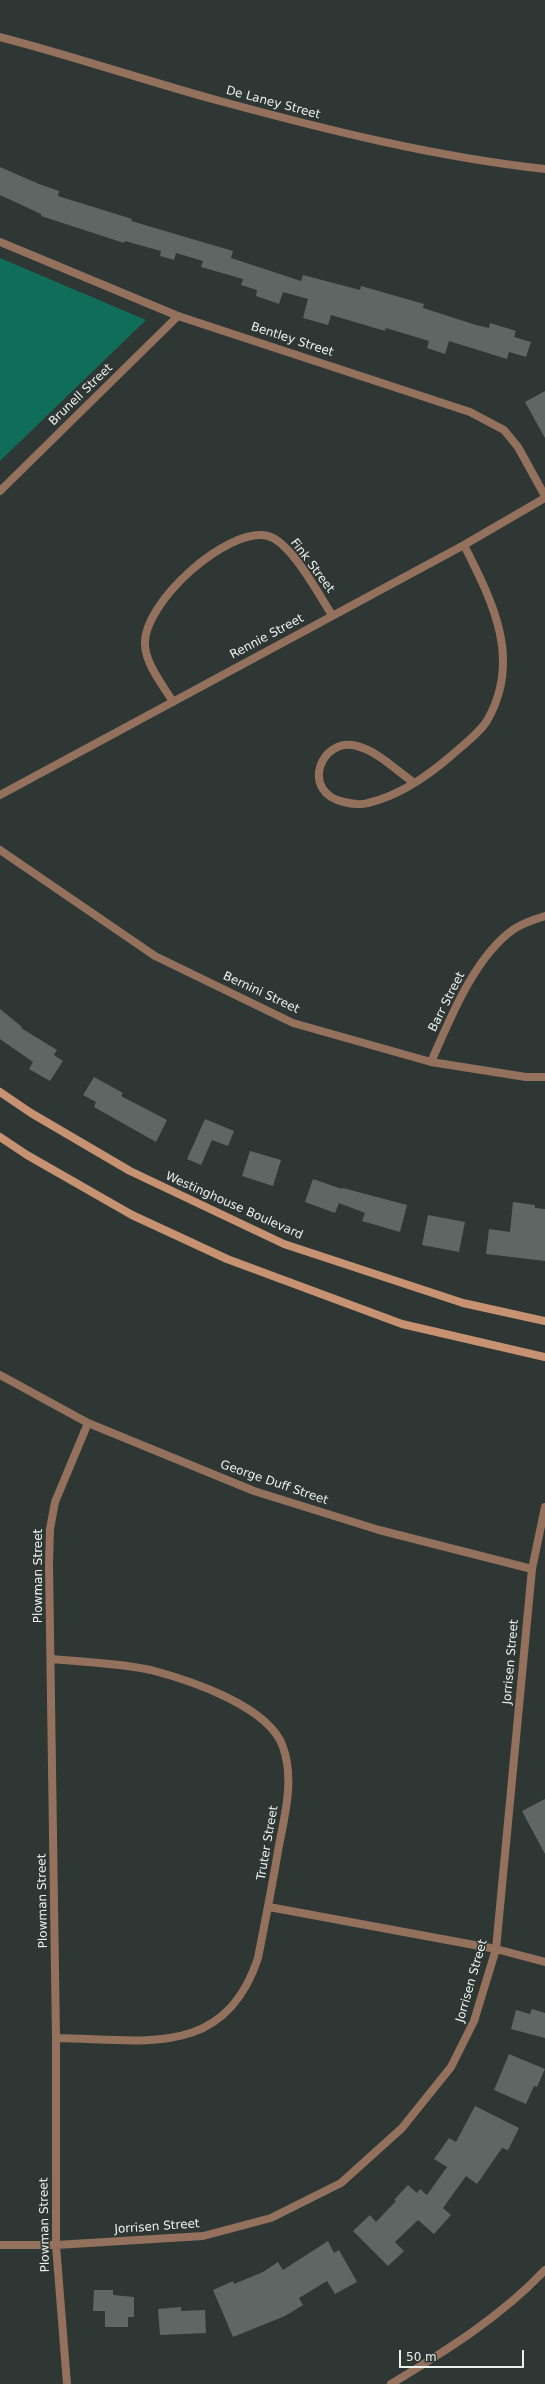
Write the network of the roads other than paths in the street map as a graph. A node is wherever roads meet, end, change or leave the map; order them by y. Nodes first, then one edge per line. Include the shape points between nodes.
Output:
1 (0, 37) edge
2 (545, 169) edge
3 (0, 242) edge
4 (178, 316) junction
5 (0, 491) edge
6 (545, 497) edge
7 (464, 545) junction
8 (332, 615) junction
9 (173, 702) junction
10 (413, 782) junction
11 (0, 795) edge
12 (0, 850) edge
13 (545, 916) edge
14 (431, 1062) junction
15 (545, 1077) edge
16 (0, 1092) edge
17 (0, 1137) edge
18 (545, 1320) edge
19 (545, 1357) edge
20 (0, 1375) edge
21 (88, 1423) junction
22 (545, 1507) edge
23 (532, 1569) junction
24 (52, 1659) junction
25 (269, 1907) junction
26 (496, 1949) junction
27 (545, 1962) edge
28 (56, 2038) junction
29 (0, 2245) edge
30 (56, 2245) junction
31 (545, 2270) edge
32 (67, 2384) edge
33 (390, 2384) edge

1 - 2 street, De Laney Street via 219,101 358,137 500,164
3 - 4 street, Bentley Street
4 - 5 street, Brunell Street
4 - 6 street, Bentley Street via 456,407 491,422 504,430 518,447
6 - 7 street, Rennie Street
7 - 8 street, Rennie Street
7 - 10 street via 489,593 500,632 505,659 500,691 487,720 468,741 441,764
8 - 9 street, Rennie Street
8 - 9 street, Fink Street via 288,551 268,536 241,539 212,553 185,574 168,594 152,617 146,634 148,658
9 - 11 street, Rennie Street
10 - 10 street via 389,796 367,803 352,804 337,800 326,793 318,779 321,763 326,756 332,750 348,745 366,750
12 - 14 street, Bernini Street via 162,959 293,1023
13 - 14 street, Barr Street via 515,928 480,966 458,1000
14 - 15 street, Bernini Street
16 - 18 street, Westinghouse Boulevard via 130,1171 284,1244 463,1303
17 - 19 street via 132,1215 227,1259 402,1324
20 - 21 street, George Duff Street
21 - 23 street, George Duff Street via 254,1491 379,1530
21 - 24 street, Plowman Street via 55,1502 50,1529
22 - 23 street, Jorrisen Street
23 - 26 street, Jorrisen Street
24 - 25 street, Truter Street via 150,1670 199,1685 259,1716 273,1730 283,1746 289,1788
24 - 28 street, Plowman Street
25 - 26 street
25 - 28 street, Truter Street via 251,1979 230,2010 216,2022 201,2031 154,2040
26 - 27 street
26 - 30 street, Jorrisen Street via 474,2021 451,2067 402,2128 341,2182 271,2218 203,2236
28 - 30 street, Plowman Street
29 - 30 street, Jorrisen Street
30 - 32 street, Plowman Street
31 - 33 street via 496,2314 440,2354

